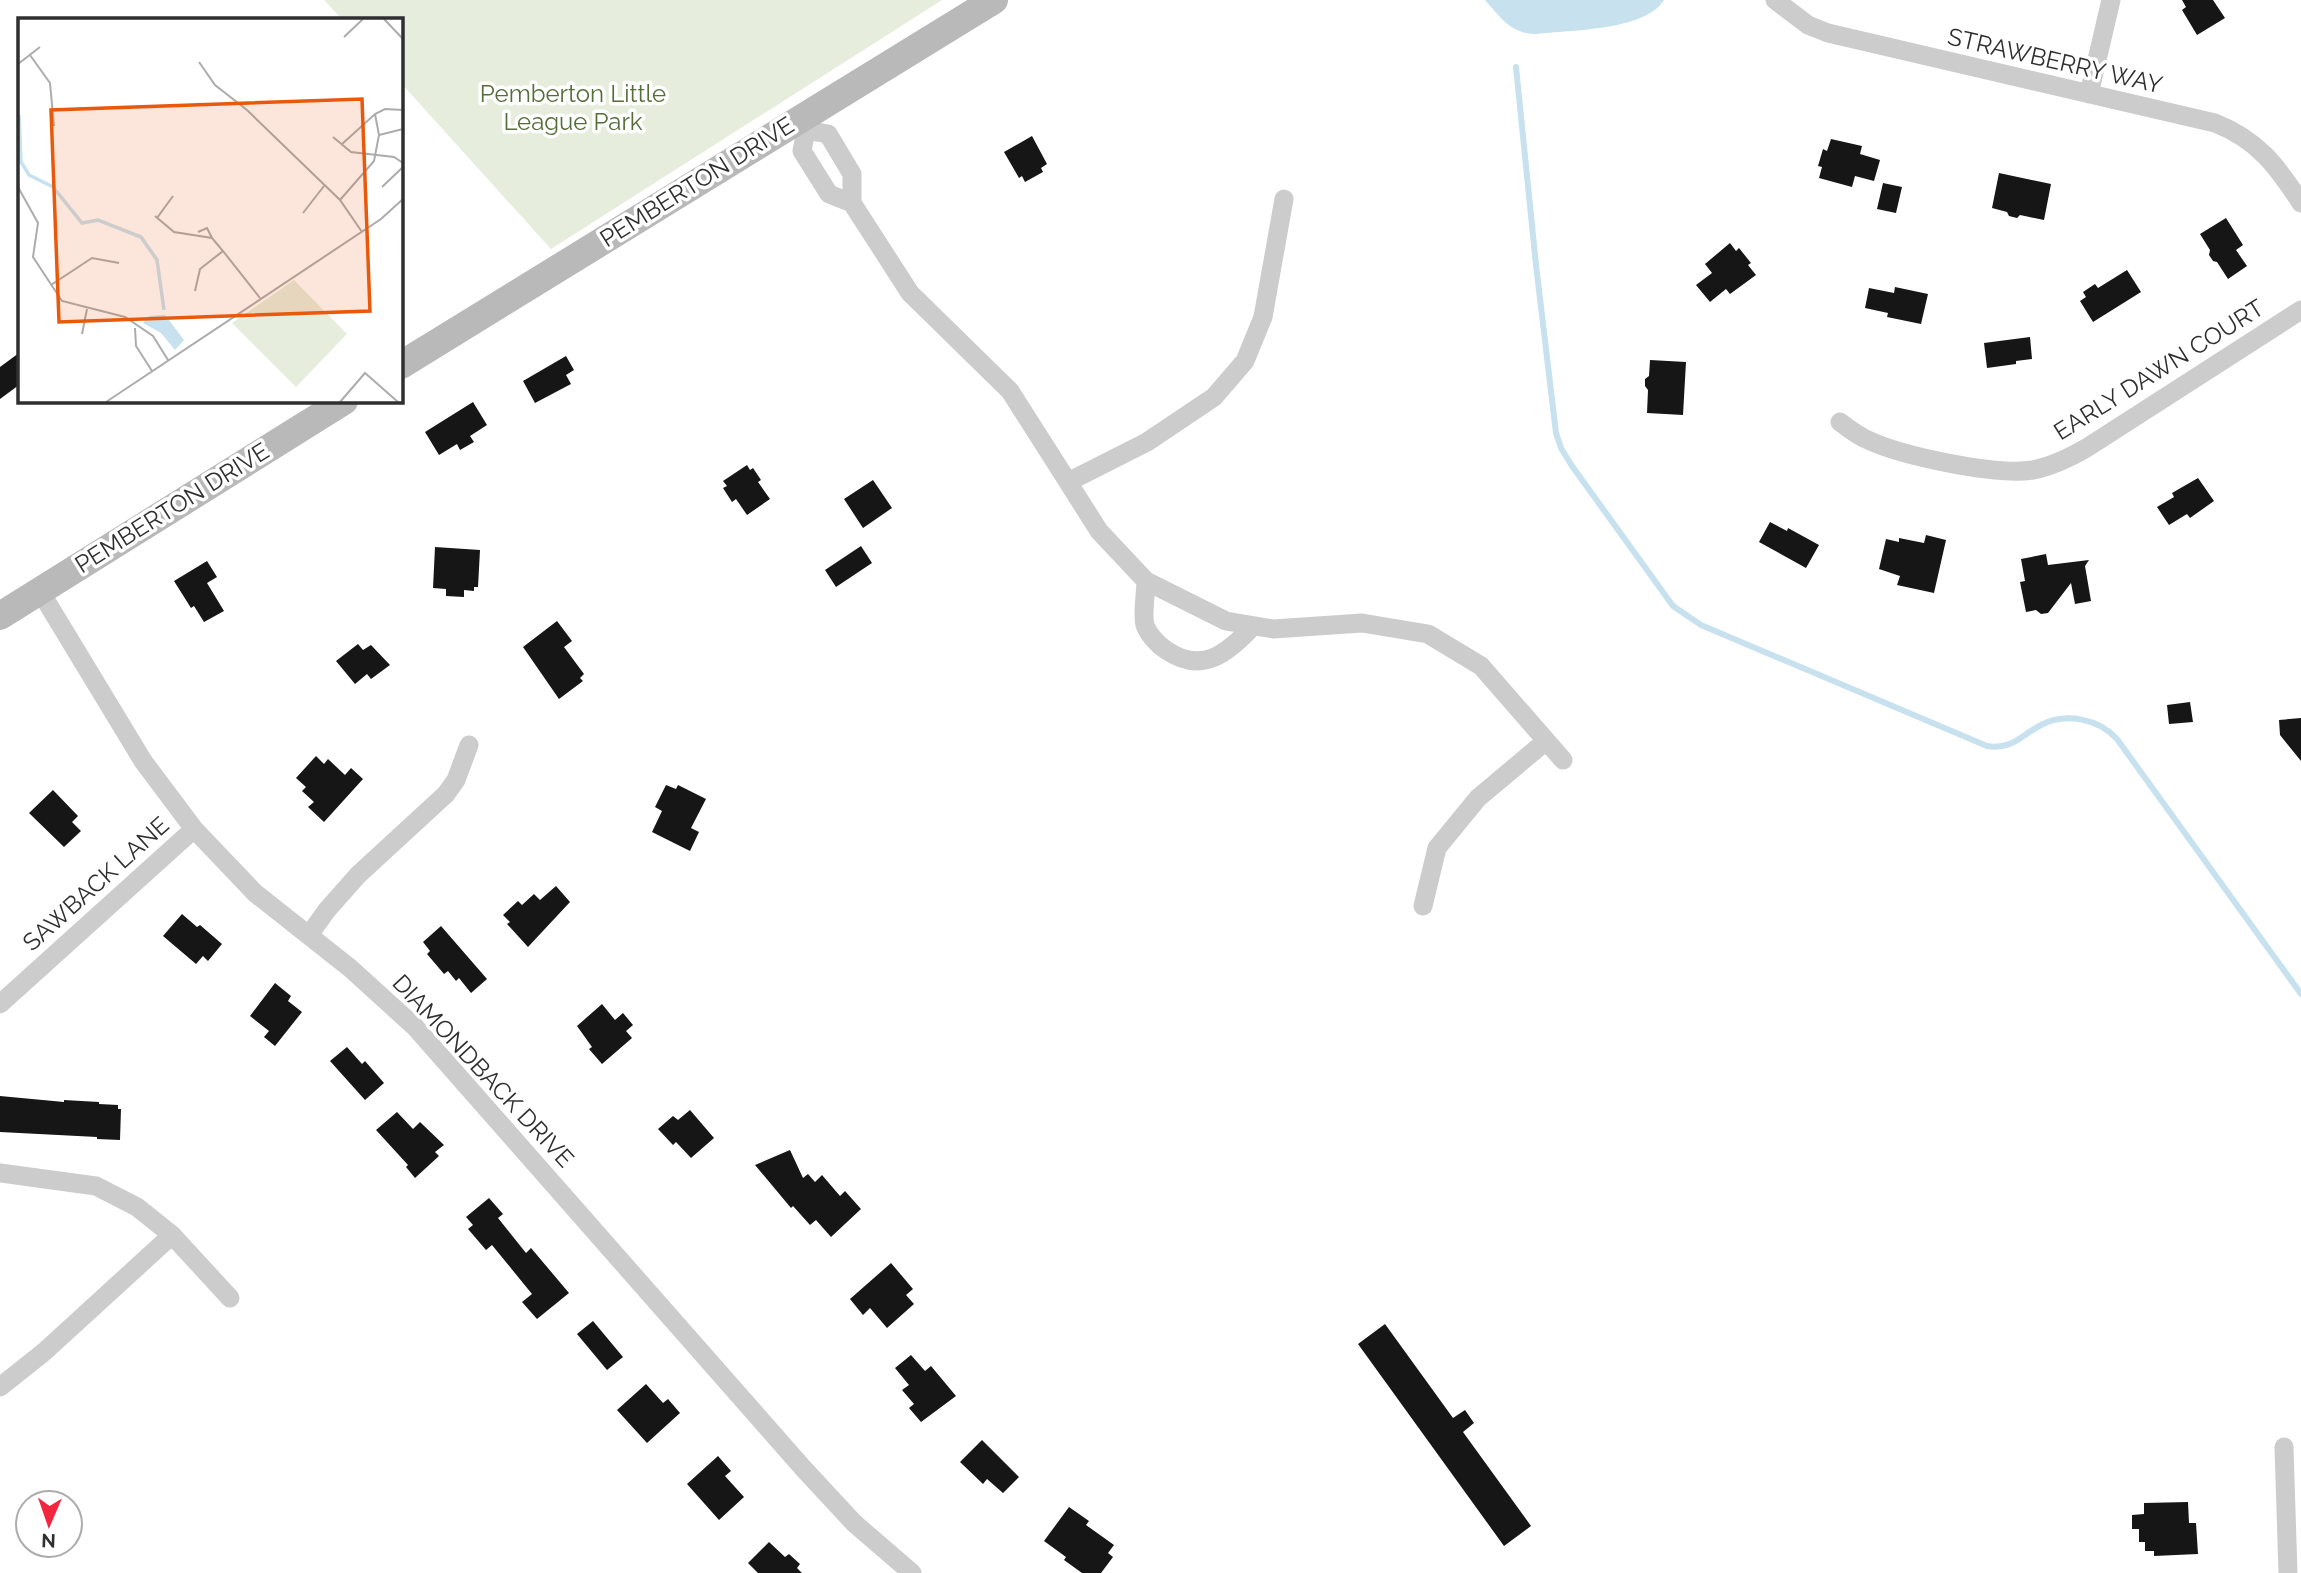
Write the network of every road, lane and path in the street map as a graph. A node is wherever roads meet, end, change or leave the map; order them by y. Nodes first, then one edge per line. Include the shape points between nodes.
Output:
1 (994, 0) edge
2 (1775, 0) edge
3 (2111, 0) edge
4 (2089, 94) junction
5 (803, 124) junction
6 (1284, 199) dead end
7 (852, 203) junction
8 (2301, 203) edge
9 (2301, 310) edge
10 (402, 364) edge
11 (342, 402) edge
12 (1840, 422) dead end
13 (1068, 482) junction
14 (1146, 581) junction
15 (40, 591) junction
16 (0, 616) edge
17 (1254, 626) junction
18 (1546, 741) junction
19 (468, 745) dead end
20 (1563, 760) dead end
21 (194, 829) junction
22 (1423, 906) dead end
23 (309, 935) junction
24 (0, 1004) edge
25 (0, 1173) edge
26 (172, 1236) junction
27 (230, 1298) dead end
28 (0, 1387) edge
29 (2284, 1447) dead end
30 (912, 1573) edge
31 (2288, 1573) edge

1 - 5 street, PEMBERTON DRIVE
2 - 4 street, STRAWBERRY WAY via 1808,26 1828,33
3 - 4 street
4 - 8 street, STRAWBERRY WAY via 2236,131 2269,158
5 - 7 street via 828,134 852,174
5 - 7 street via 802,151 808,162 828,194
5 - 10 street, PEMBERTON DRIVE
6 - 13 street via 1264,317 1245,360 1214,397 1147,442
7 - 13 street via 910,293 1010,391
9 - 12 street, EARLY DAWN COURT via 2088,447 2035,469 1984,469 1897,451 1865,439
11 - 15 street, PEMBERTON DRIVE
13 - 14 street via 1099,531
14 - 17 street via 1226,621
14 - 17 street via 1145,625 1158,645 1179,659 1209,661 1234,646
15 - 16 street, PEMBERTON DRIVE
15 - 21 street, DIAMONDBACK DRIVE via 143,761
17 - 18 street via 1273,629 1362,623 1428,634 1481,666
18 - 20 street
18 - 22 street via 1478,798 1437,848
19 - 23 street via 446,794 358,875
21 - 23 street, DIAMONDBACK DRIVE via 256,893
21 - 24 street, SAWBACK LANE
23 - 30 street, DIAMONDBACK DRIVE via 415,1027 803,1468 854,1523
25 - 26 street via 96,1186 136,1207
26 - 27 street
26 - 28 street
29 - 31 street

